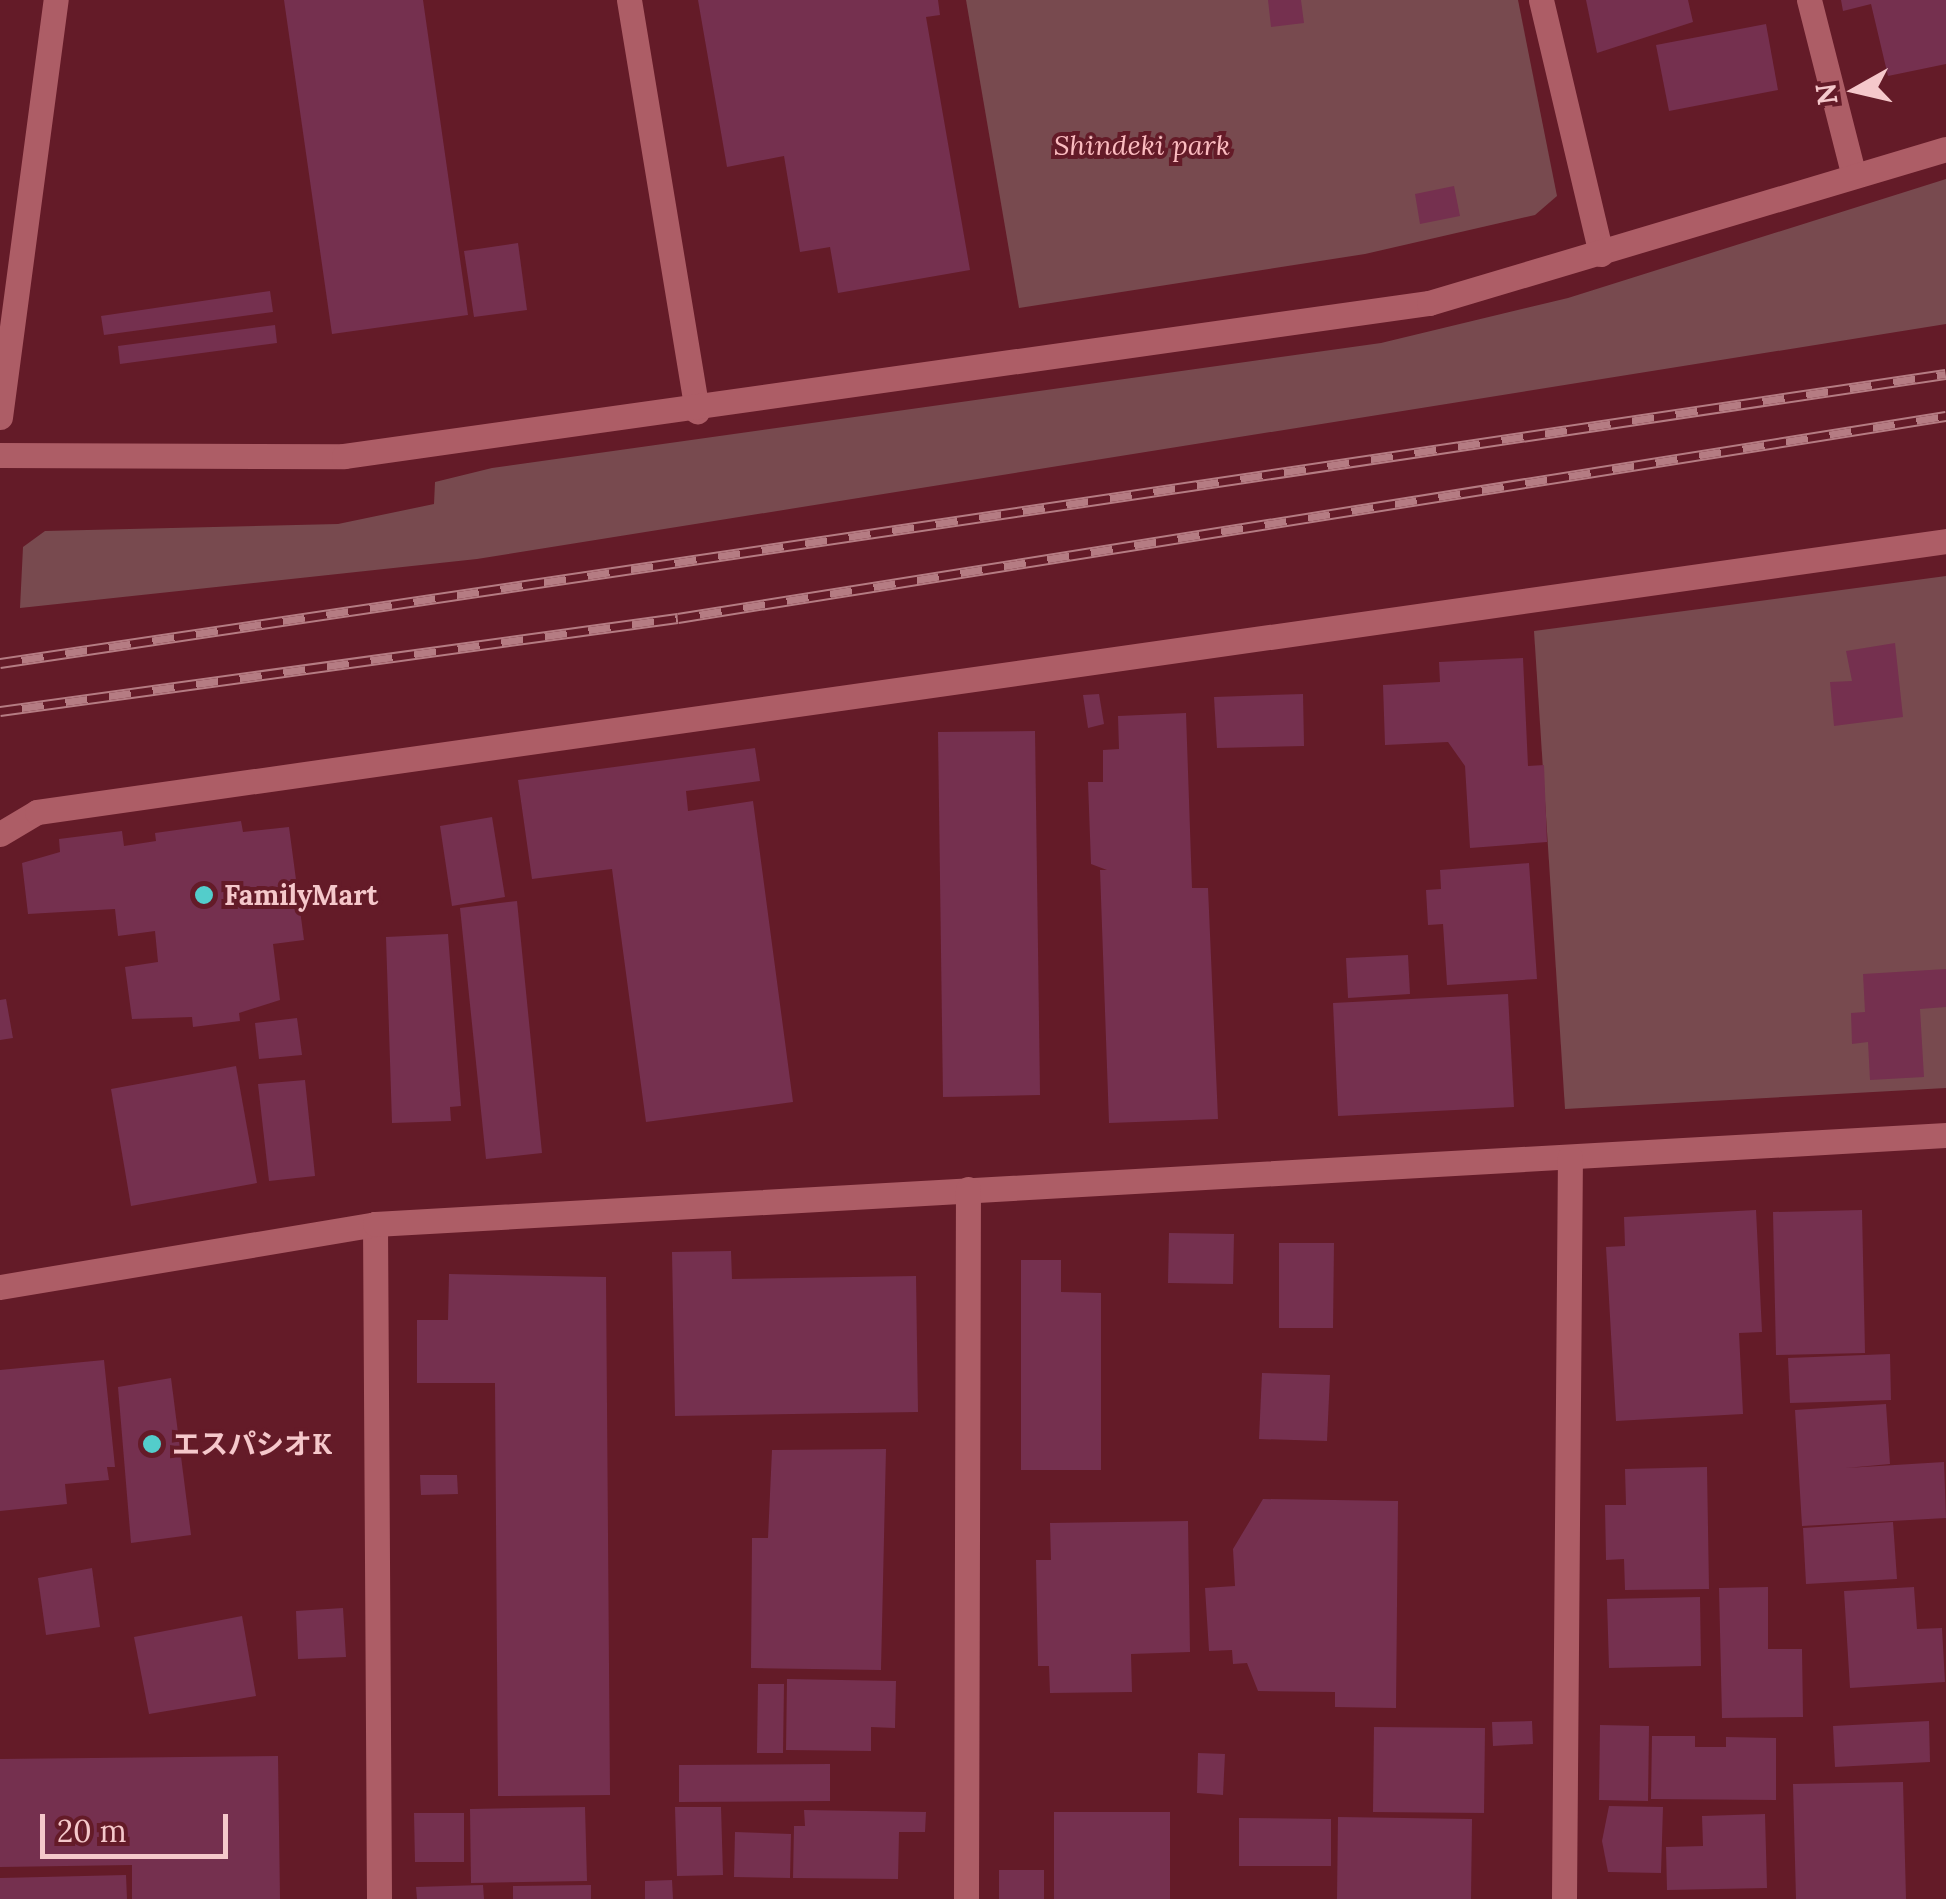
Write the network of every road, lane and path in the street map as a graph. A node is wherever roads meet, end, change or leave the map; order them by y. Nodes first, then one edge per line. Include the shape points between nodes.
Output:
1 (56, 0) edge
2 (628, 0) edge
3 (1541, 0) edge
4 (1808, 0) edge
5 (1946, 148) edge
6 (1853, 173) junction
7 (1601, 254) junction
8 (697, 411) junction
9 (0, 417) edge
10 (0, 454) edge
11 (1946, 541) edge
12 (0, 834) edge
13 (1946, 1135) edge
14 (1570, 1158) junction
15 (968, 1190) junction
16 (375, 1224) junction
17 (0, 1287) edge
18 (379, 1899) edge
19 (966, 1899) edge
20 (1564, 1899) edge

1 - 9 street
2 - 8 street
3 - 7 street
4 - 6 street
5 - 6 street
6 - 7 street
7 - 8 street via 1429,303
8 - 10 street via 344,456
11 - 12 street via 37,812
13 - 14 street
14 - 15 street
14 - 20 street
15 - 16 street
15 - 19 street
16 - 17 street
16 - 18 street

